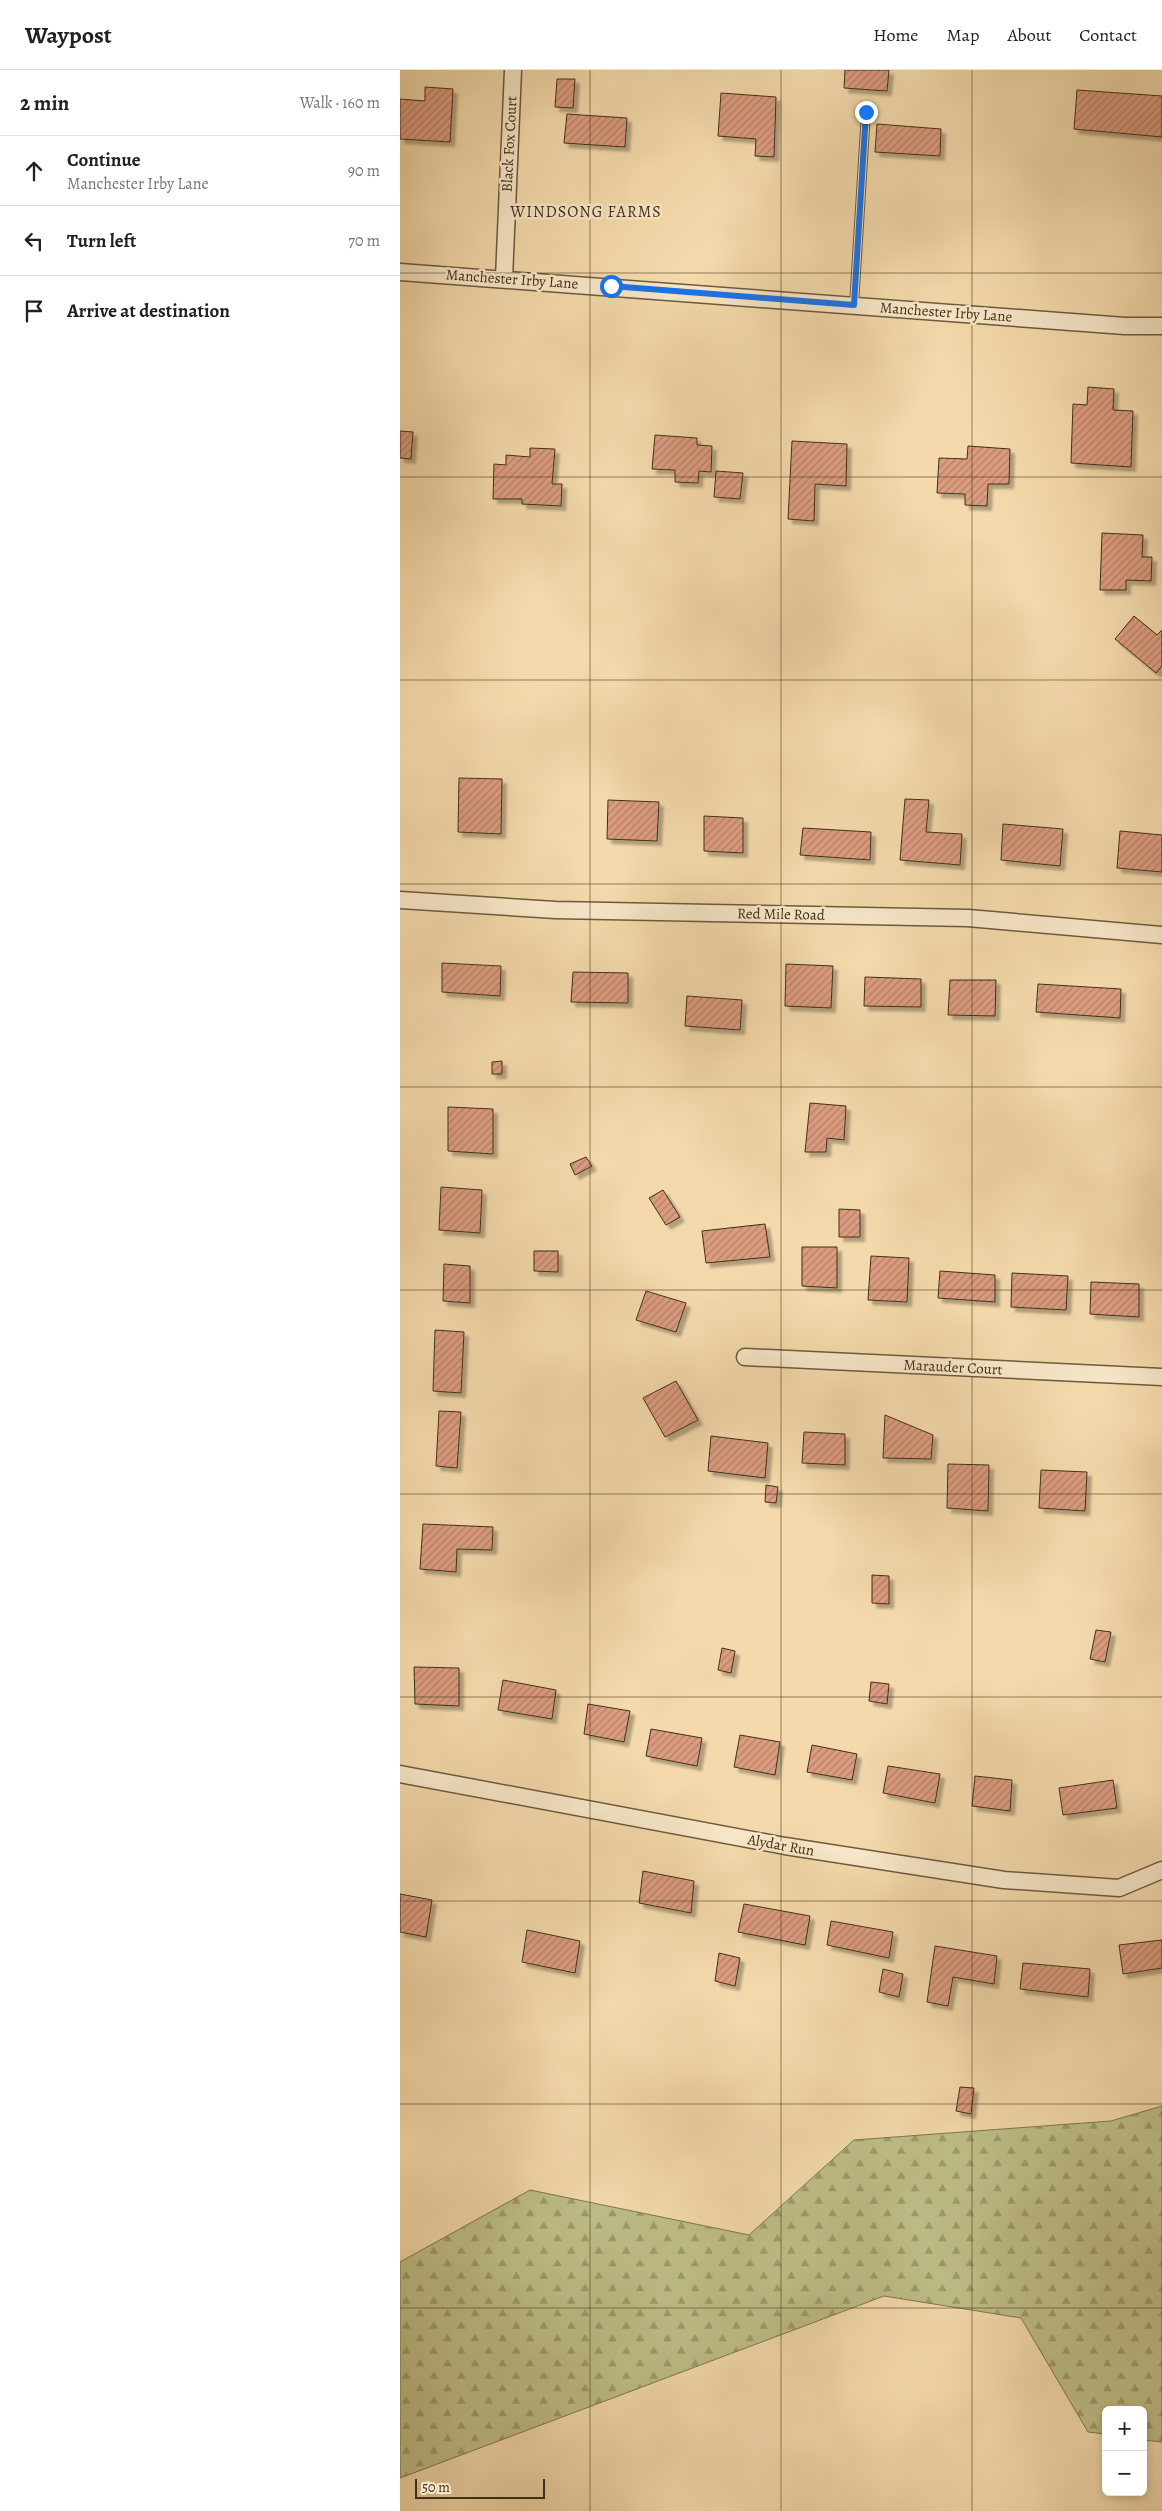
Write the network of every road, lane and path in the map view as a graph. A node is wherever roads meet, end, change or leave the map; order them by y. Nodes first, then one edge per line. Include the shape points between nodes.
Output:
1 (513, 70) edge
2 (866, 112) dead end
3 (400, 272) edge
4 (504, 278) junction
5 (854, 305) junction
6 (1162, 326) edge
7 (400, 900) edge
8 (1162, 935) edge
9 (745, 1357) dead end
10 (1162, 1376) edge
11 (400, 1774) edge
12 (1162, 1870) edge

1 - 4 street, Black Fox Court
2 - 5 lane
3 - 4 street, Manchester Irby Lane
4 - 5 street, Manchester Irby Lane
5 - 6 street, Manchester Irby Lane via 1125,326
7 - 8 street, Red Mile Road via 556,910 968,918
9 - 10 street, Marauder Court
11 - 12 street, Alydar Run via 786,1846 1004,1880 1119,1888

